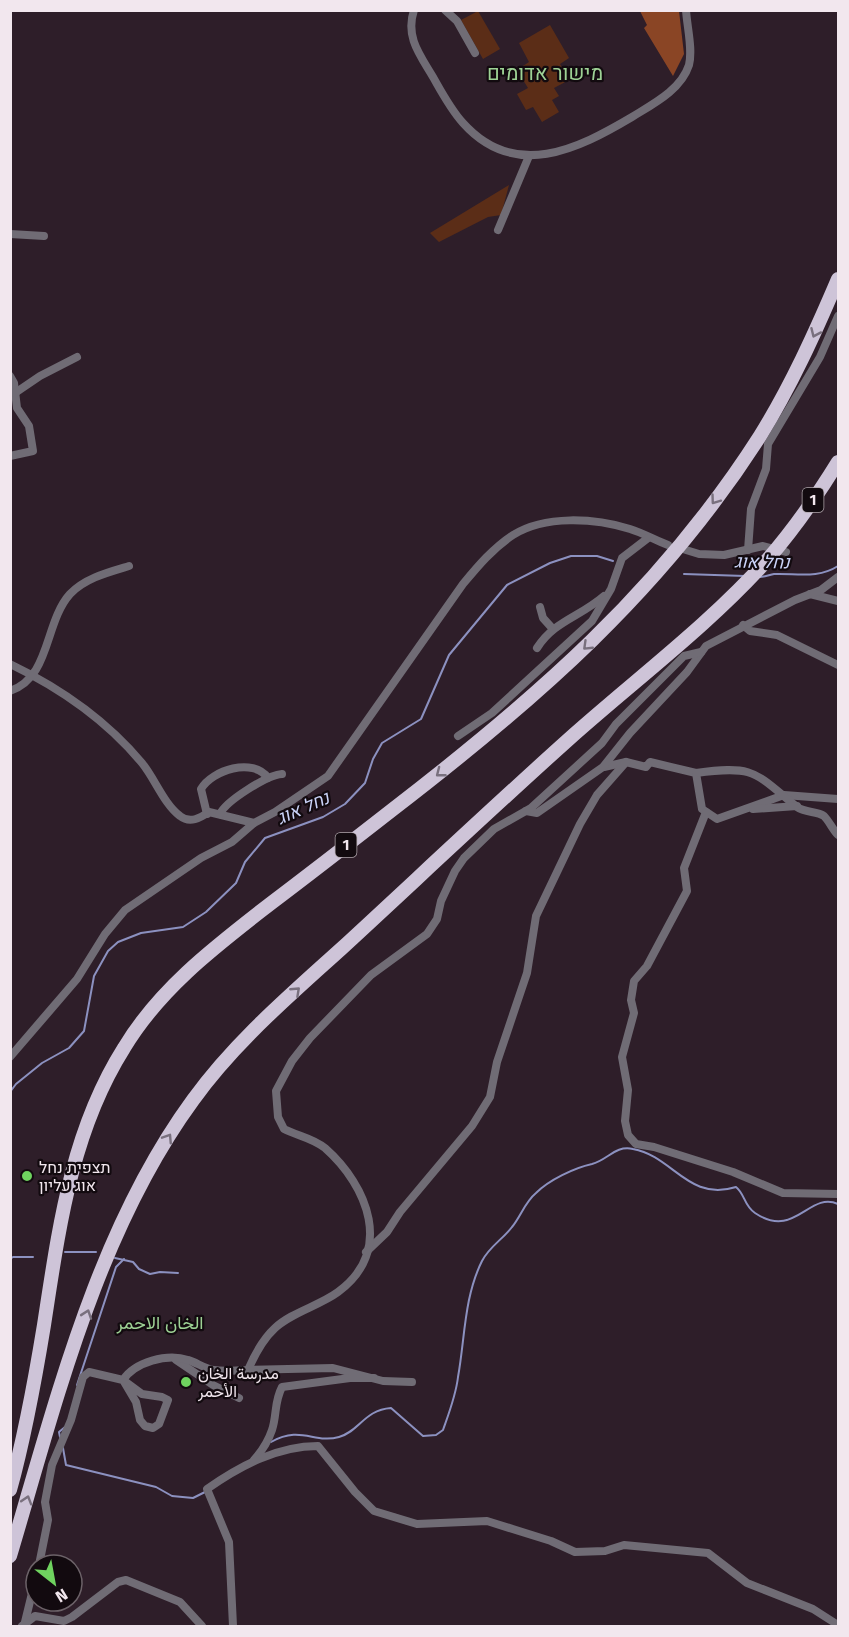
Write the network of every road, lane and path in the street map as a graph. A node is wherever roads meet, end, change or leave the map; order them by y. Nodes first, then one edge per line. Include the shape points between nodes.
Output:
1 (414, 10) edge
2 (463, 10) edge
3 (686, 10) edge
4 (449, 13) edge
5 (476, 53) dead end
6 (529, 156) junction
7 (498, 230) dead end
8 (10, 234) edge
9 (44, 236) dead end
10 (838, 279) edge
11 (838, 316) edge
12 (77, 357) dead end
13 (10, 376) edge
14 (15, 393) junction
15 (10, 456) edge
16 (838, 462) edge
17 (648, 537) junction
18 (668, 545) dead end
19 (686, 550) dead end
20 (748, 550) junction
21 (786, 552) dead end
22 (129, 566) dead end
23 (838, 577) edge
24 (611, 589) junction
25 (810, 594) junction
26 (838, 601) edge
27 (540, 607) dead end
28 (743, 625) junction
29 (552, 628) junction
30 (537, 648) dead end
31 (701, 652) junction
32 (10, 664) edge
33 (838, 665) edge
34 (34, 676) junction
35 (10, 691) edge
36 (458, 736) dead end
37 (626, 762) junction
38 (603, 767) junction
39 (696, 773) junction
40 (282, 774) dead end
41 (268, 778) junction
42 (784, 795) junction
43 (838, 799) edge
44 (797, 806) junction
45 (743, 809) junction
46 (526, 811) junction
47 (706, 812) junction
48 (207, 814) junction
49 (220, 814) junction
50 (254, 823) junction
51 (838, 835) edge
52 (10, 1057) edge
53 (838, 1194) edge
54 (366, 1253) junction
55 (172, 1358) junction
56 (248, 1370) junction
57 (374, 1378) junction
58 (123, 1380) junction
59 (412, 1382) dead end
60 (239, 1398) dead end
61 (253, 1462) junction
62 (10, 1490) edge
63 (41, 1553) edge
64 (10, 1556) edge
65 (24, 1625) edge
66 (838, 1625) edge
67 (202, 1626) edge
68 (233, 1626) edge

1 - 6 street via 410,24 414,46 455,113 488,144
2 - 4 street
3 - 6 street via 689,64 677,85 651,106 588,141 552,154
4 - 5 street
6 - 7 street
8 - 9 street
10 -> 62 highway, 1 via 813,339 761,434 711,505 627,606 510,717 194,965 155,1005 126,1044 93,1106 70,1173 22,1445
11 - 20 street via 820,357 768,444 766,469 751,509
12 - 14 street
13 - 14 street
14 - 15 street via 16,408 29,426 33,451
64 -> 16 highway, 1 via 75,1347 112,1245 138,1188 191,1102 239,1045 311,976 725,601 785,537
17 - 18 street
17 - 24 street via 622,558
17 - 50 street via 594,521 548,523 512,536 488,555 463,584 328,776
19 - 20 street via 723,555
20 - 21 street via 763,546
22 - 34 street via 95,576 70,593
23 - 25 street
24 - 29 street via 589,610
24 - 36 street via 592,621 564,648 492,713
25 - 26 street
25 - 28 street
27 - 29 street
28 - 31 street
28 - 33 street via 750,631 777,635
29 - 30 street
31 - 38 street
31 - 46 street via 684,656 602,743
32 - 34 street
34 - 35 street
34 - 48 street via 106,724 151,774 179,816 189,820
37 - 38 street
37 - 39 street via 646,767 650,762
37 - 54 street via 597,795 579,824 536,916 527,973 489,1097 472,1126
38 - 46 street via 537,813
39 - 42 street via 746,770 760,775
39 - 47 street via 702,809
40 - 41 street
41 - 48 street via 257,770 239,768 210,777 201,789
41 - 49 street
42 - 43 street
42 - 44 street
42 - 45 street
44 - 45 street
44 - 51 street via 823,816
45 - 47 street via 717,819
46 - 54 street via 494,828 464,858 454,871 428,934 371,975 310,1038 276,1091 278,1117 284,1129 326,1149 367,1204 371,1228
47 - 53 street via 684,868 687,891 647,966 634,981 634,1013 622,1057 628,1090 627,1135 636,1144 733,1172 783,1193
48 - 49 street
49 - 50 street
50 - 52 street via 232,842 125,909 78,979
54 - 56 street via 359,1270 339,1292 275,1328
55 - 56 street via 186,1359 212,1370
55 - 58 street via 145,1363 128,1372
55 - 60 street
56 - 57 street via 333,1368
57 - 59 street
57 - 61 street via 282,1387 276,1399 273,1429
58 - 58 street via 136,1402 140,1420 153,1428 159,1424 168,1400 142,1394
58 - 63 street via 89,1372 83,1377 52,1465
61 - 66 street via 298,1447 318,1446 374,1512 417,1524 487,1521 575,1552 605,1551 624,1545 708,1553 747,1583 813,1609
61 - 68 street via 238,1467 207,1489 229,1542
65 - 67 street via 35,1616 64,1621 126,1580 180,1602

